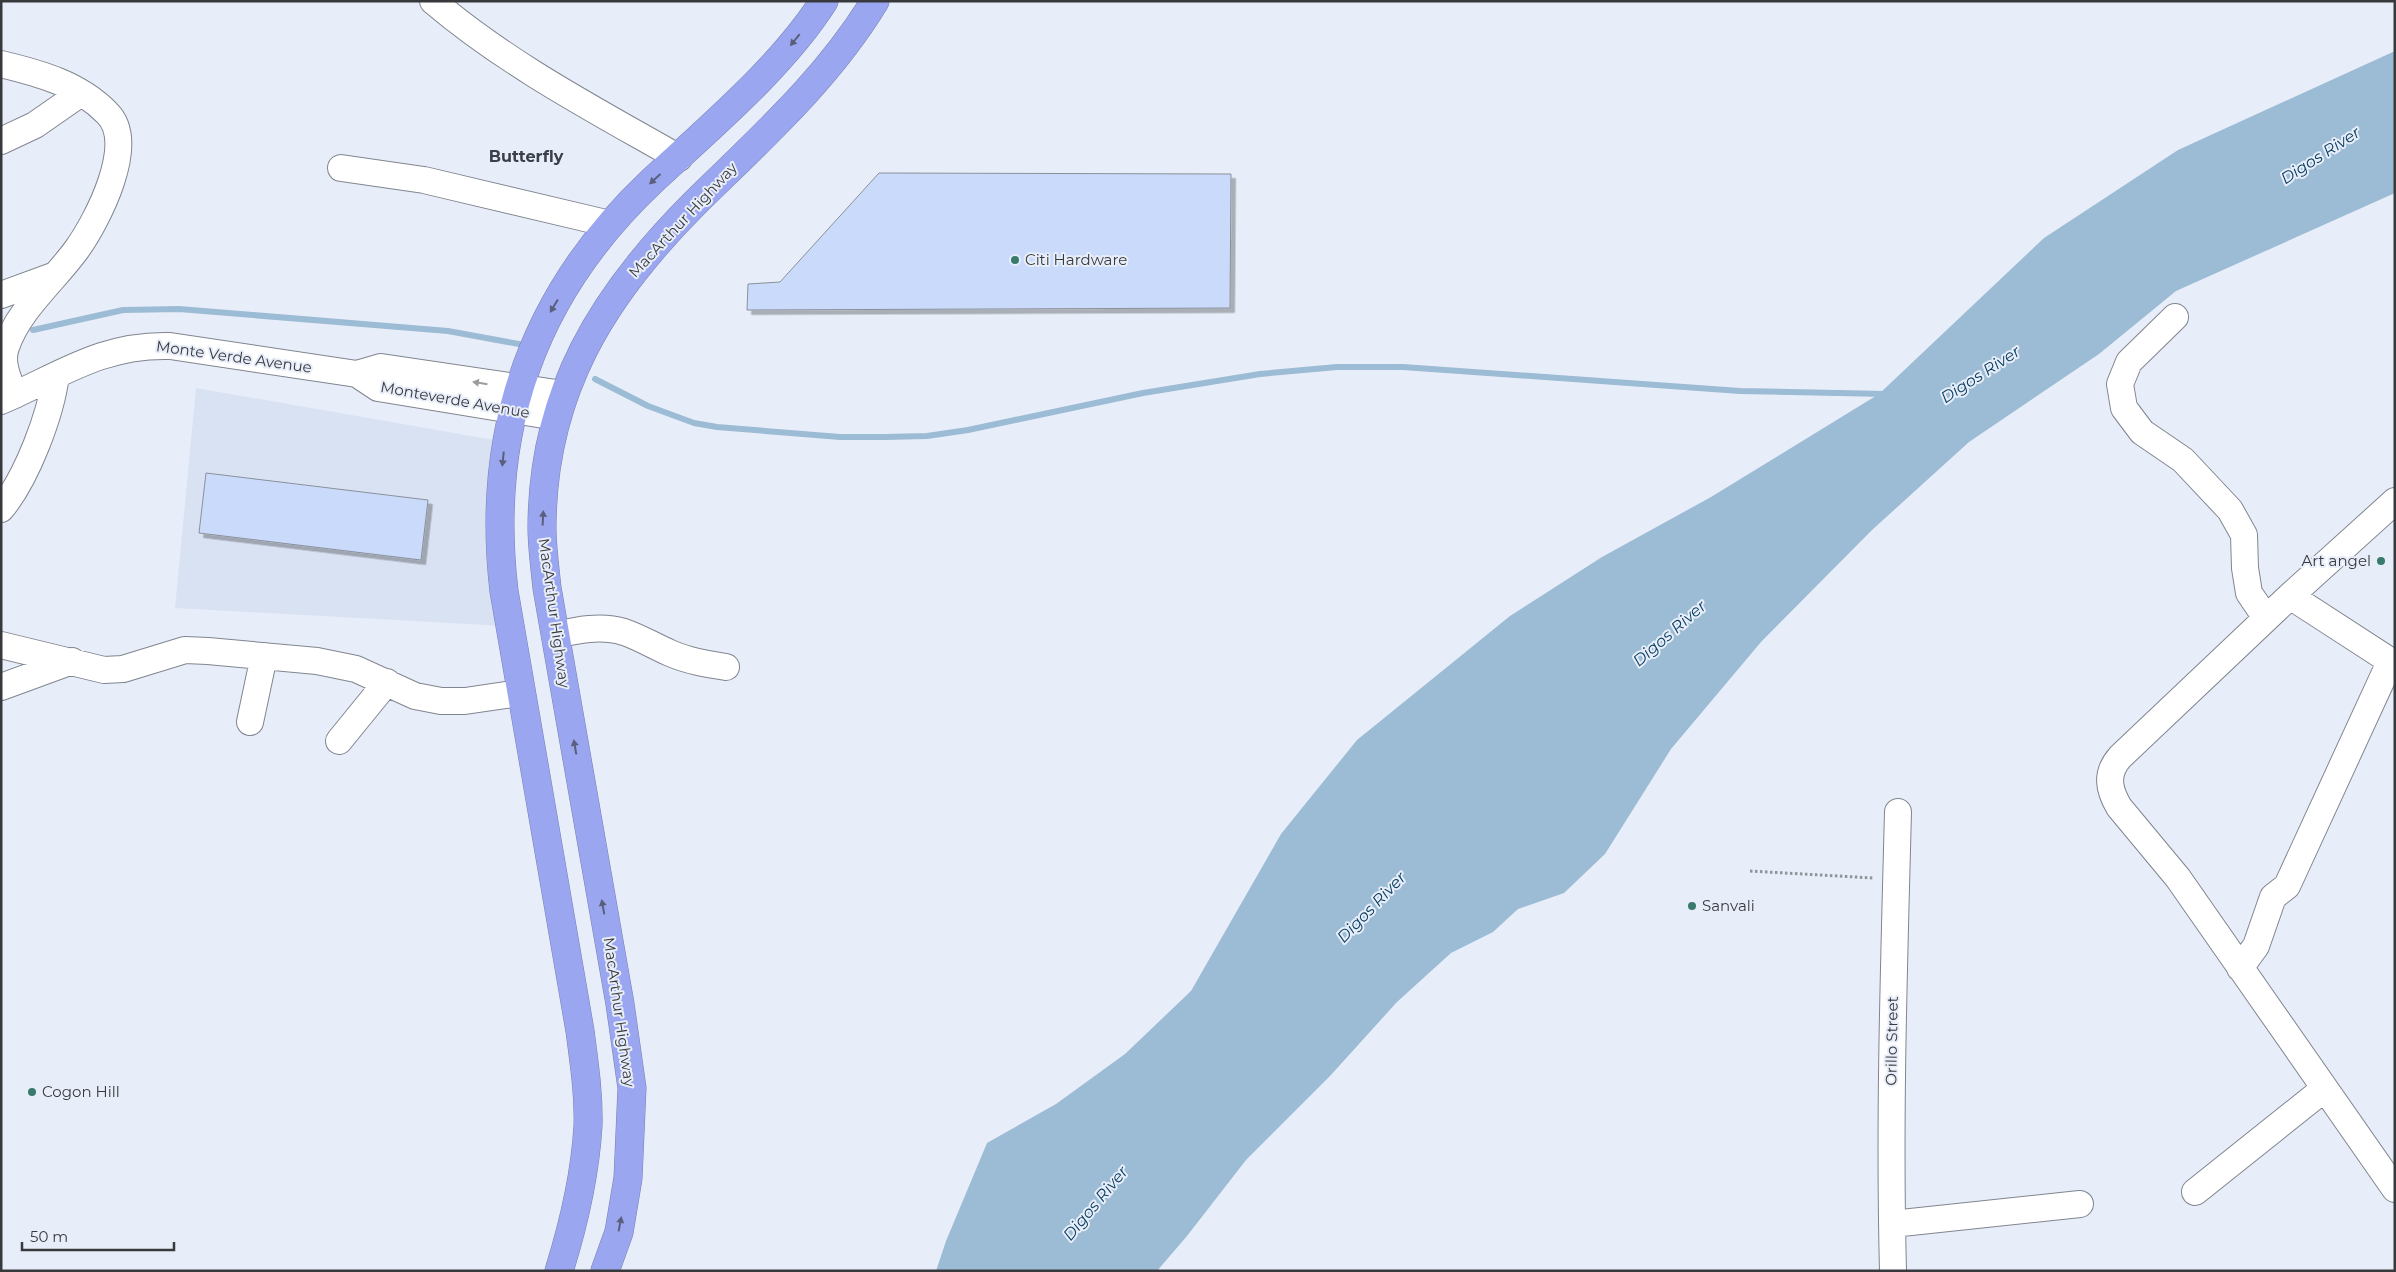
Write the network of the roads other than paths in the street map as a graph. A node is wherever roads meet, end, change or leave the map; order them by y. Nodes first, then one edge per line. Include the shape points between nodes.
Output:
1 (433, 1) edge
2 (824, 1) edge
3 (875, 1) edge
4 (1, 64) edge
5 (81, 93) junction
6 (1, 141) edge
7 (679, 158) junction
8 (340, 168) dead end
9 (610, 224) junction
10 (53, 276) junction
11 (1, 295) edge
12 (2175, 317) dead end
13 (56, 374) junction
14 (357, 374) joint
15 (8, 398) edge
16 (515, 400) junction
17 (559, 405) junction
18 (2395, 501) edge
19 (1, 509) edge
20 (2290, 596) junction
21 (2266, 618) junction
22 (555, 636) junction
23 (1, 645) edge
24 (264, 656) junction
25 (72, 661) junction
26 (2393, 663) edge
27 (726, 667) dead end
28 (387, 682) junction
29 (1, 687) edge
30 (520, 693) junction
31 (250, 722) dead end
32 (339, 741) dead end
33 (1898, 812) dead end
34 (2240, 968) junction
35 (2324, 1089) junction
36 (2391, 1174) edge
37 (2195, 1192) dead end
38 (2080, 1204) dead end
39 (1892, 1224) junction
40 (559, 1271) edge
41 (605, 1271) edge
42 (1893, 1271) edge

1 - 7 street via 528,70
2 -> 7 highway via 768,70
3 - 17 highway, MacArthur Highway via 854,36 819,79 641,260 605,310 585,345
4 - 5 street via 45,75
5 - 6 street via 35,125
5 - 10 street via 108,113 116,128 118,154 109,187 94,221 77,250
7 -> 9 highway
8 - 9 street via 424,180
9 -> 16 highway via 574,273 550,314
10 - 11 street
10 - 15 street via 18,323 5,348
12 - 21 street via 2128,362 2120,384 2124,408 2142,432 2183,460 2230,510 2244,535 2249,593
13 - 14 street, Monte Verde Avenue via 120,349 144,345 170,346
13 - 15 street, Monte Verde Avenue
13 - 19 street via 54,393 41,434 14,491
14 - 16 street, Monteverde Avenue via 381,367
16 - 17 street, Monteverde Avenue
16 -> 30 highway via 504,451 499,535
22 -> 17 highway, MacArthur Highway via 542,528 545,482
18 - 20 street
20 - 21 street
20 - 26 street
21 - 34 street via 2120,758 2110,771 2109,779 2112,795 2119,807 2178,878
22 - 27 street via 579,629 623,632 672,654
41 -> 22 highway, MacArthur Highway via 619,1232 628,1178 632,1088
23 - 25 street
24 - 25 street via 185,650 123,669 104,670
24 - 28 street via 346,667
24 - 31 street
25 - 29 street
26 - 34 street via 2287,886 2273,897 2256,946
28 - 30 street via 416,696 440,702
28 - 32 street
30 - 40 highway via 586,1078 588,1124 583,1171 575,1221
33 - 39 street, Orillo Street via 1892,997
34 - 35 street
35 - 36 street
35 - 37 street
38 - 39 street
39 - 42 street, Orillo Street

